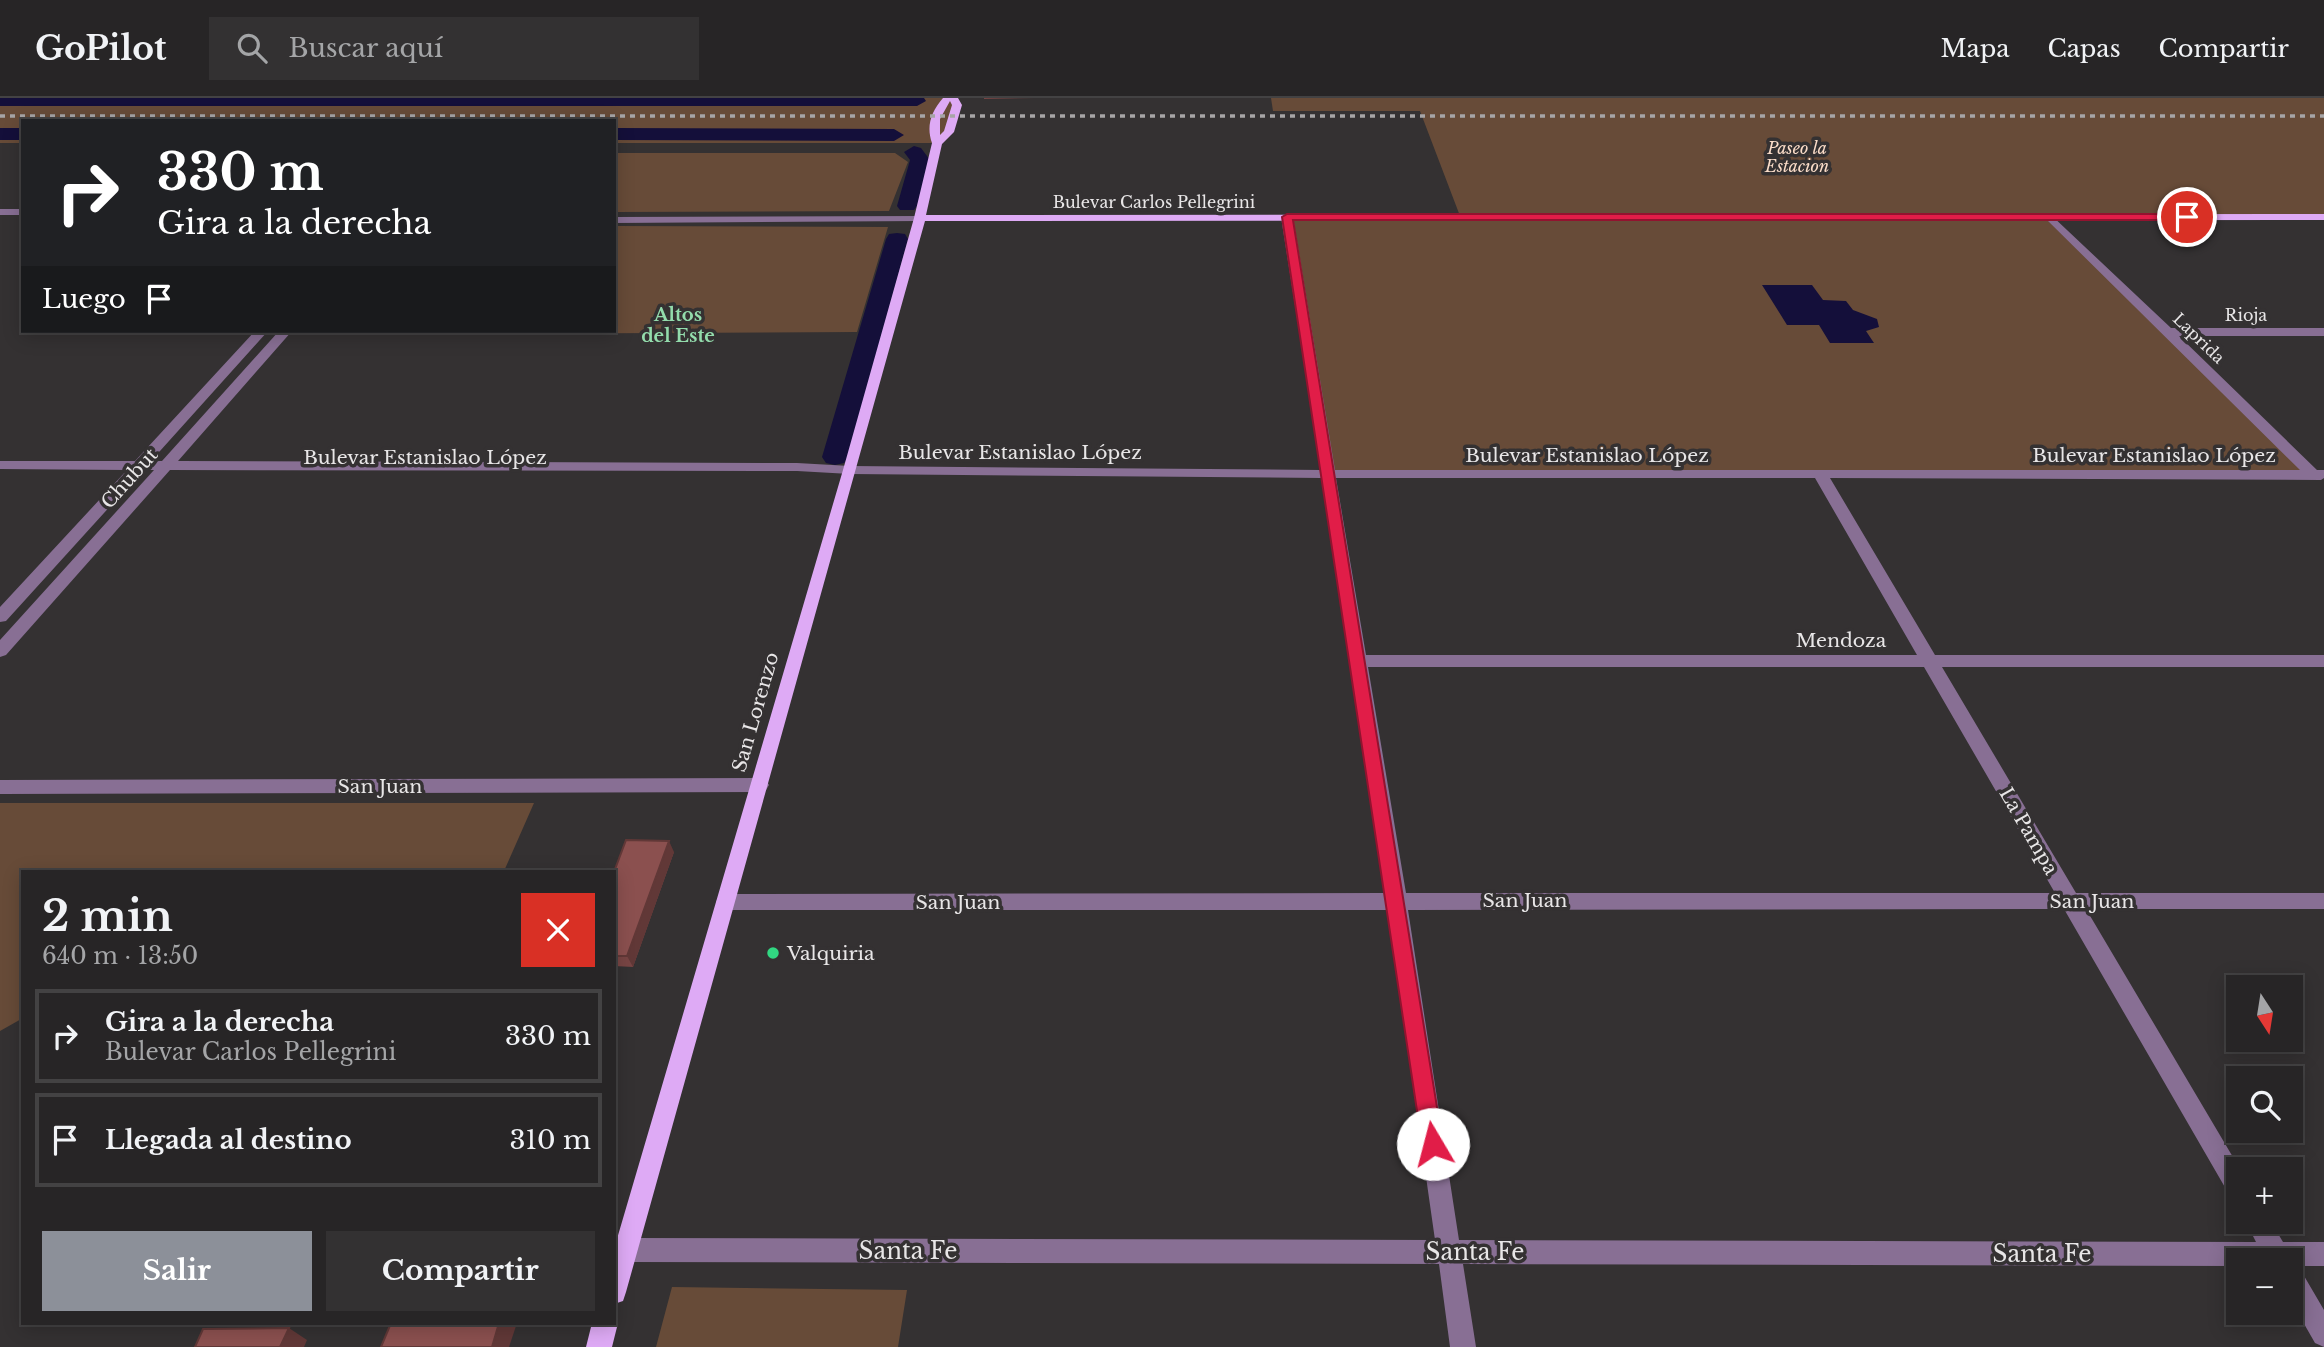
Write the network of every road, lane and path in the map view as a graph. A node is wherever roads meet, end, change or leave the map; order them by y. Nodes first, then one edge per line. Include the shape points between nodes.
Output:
1 (951, 98) edge
2 (937, 142) junction
3 (0, 212) edge
4 (21, 212) edge
5 (1287, 217) junction
6 (2050, 217) junction
7 (2324, 217) edge
8 (920, 218) junction
9 (616, 220) edge
10 (0, 223) edge
11 (21, 223) edge
12 (2168, 332) junction
13 (2324, 332) edge
14 (260, 333) edge
15 (284, 333) edge
16 (0, 465) edge
17 (850, 470) junction
18 (134, 471) junction
19 (161, 471) junction
20 (1328, 474) junction
21 (1820, 474) junction
22 (0, 476) edge
23 (2320, 478) edge
24 (0, 617) edge
25 (0, 651) edge
26 (1358, 661) junction
27 (1929, 661) junction
28 (2324, 661) edge
29 (760, 785) junction
30 (0, 787) edge
31 (1396, 901) junction
32 (2070, 901) junction
33 (2324, 901) edge
34 (726, 902) junction
35 (2226, 1168) edge
36 (626, 1250) junction
37 (1449, 1252) junction
38 (2324, 1254) edge
39 (2303, 1255) edge
40 (2226, 1257) edge
41 (616, 1285) edge
42 (2303, 1298) edge
43 (604, 1325) edge
44 (2324, 1334) edge
45 (598, 1347) edge
46 (1463, 1347) edge

1 - 2 main road, San Lorenzo via 940,106 932,133
1 - 2 main road, San Lorenzo via 957,105 949,132
2 - 8 main road, San Lorenzo
3 - 4 street
5 - 6 main road, Bulevar Carlos Pellegrini
5 - 8 main road, Bulevar Carlos Pellegrini
5 - 20 street
6 - 7 main road, Bulevar Carlos Pellegrini
6 - 12 street, Laprida
8 - 9 street, Bulevar Carlos Pellegrini
8 - 17 main road, San Lorenzo
10 - 11 street
12 - 13 street, Rioja
12 - 23 street, Laprida
14 - 18 street, Chubut
15 - 19 street, Chubut
16 - 18 street, Bulevar Estanislao López
17 - 19 street, Bulevar Estanislao López via 793,476
17 - 20 street, Bulevar Estanislao López
17 - 29 main road, San Lorenzo
18 - 19 street, Bulevar Estanislao López
18 - 22 street, Bulevar Estanislao López
18 - 24 street, Chubut
19 - 25 street, Chubut
20 - 21 street, Bulevar Estanislao López
20 - 26 street
21 - 23 street, Bulevar Estanislao López
21 - 27 street, La Pampa
26 - 27 street, Mendoza
26 - 31 street
27 - 28 street, Mendoza
27 - 32 street, La Pampa
29 - 30 street, San Juan
29 - 34 main road, San Lorenzo
31 - 32 street, San Juan
31 - 34 street, San Juan
31 - 37 street
32 - 33 street, San Juan
32 - 35 street, La Pampa
34 - 36 main road, San Lorenzo
36 - 37 street, Santa Fe
36 - 41 main road, San Lorenzo
37 - 40 street, Santa Fe
37 - 46 street
38 - 39 street, Santa Fe
42 - 44 street
43 - 45 main road

